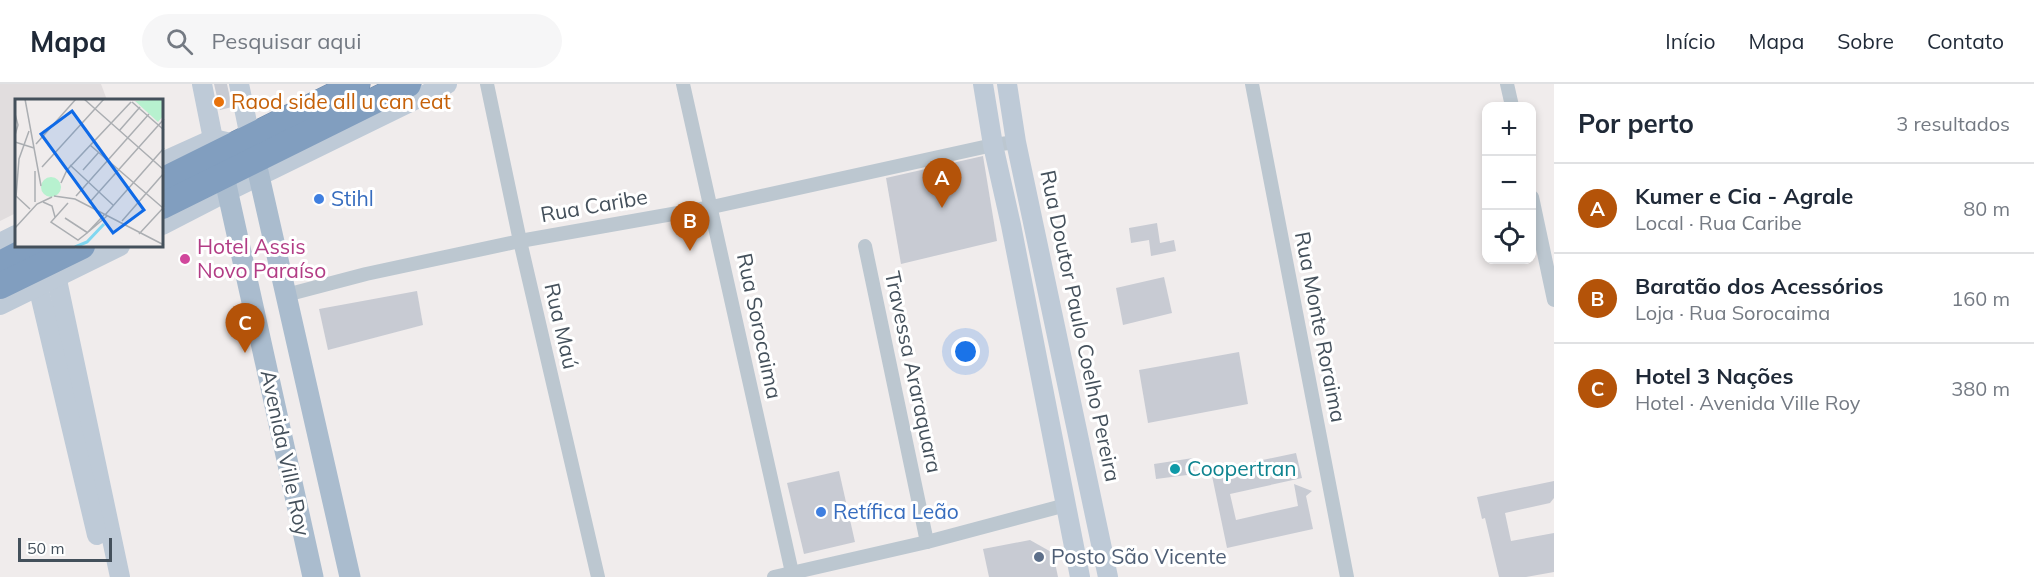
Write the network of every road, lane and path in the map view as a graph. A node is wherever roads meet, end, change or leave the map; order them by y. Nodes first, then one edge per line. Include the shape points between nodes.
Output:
1 (202, 84) edge
2 (239, 84) edge
3 (357, 84) edge
4 (408, 84) edge
5 (447, 84) edge
6 (487, 84) edge
7 (683, 84) edge
8 (983, 84) edge
9 (1006, 84) edge
10 (1252, 84) edge
11 (1507, 84) edge
12 (1511, 102) edge
13 (1017, 142) junction
14 (993, 145) junction
15 (235, 159) junction
16 (164, 162) edge
17 (164, 180) edge
18 (164, 205) edge
19 (712, 207) junction
20 (1535, 210) edge
21 (164, 223) edge
22 (15, 236) edge
23 (520, 241) junction
24 (0, 243) edge
25 (865, 246) dead end
26 (79, 248) edge
27 (113, 248) edge
28 (0, 264) edge
29 (44, 268) edge
30 (0, 286) edge
31 (286, 295) junction
32 (1554, 300) edge
33 (0, 305) edge
34 (1065, 505) junction
35 (927, 542) junction
36 (108, 564) edge
37 (793, 575) edge
38 (120, 577) edge
39 (313, 577) edge
40 (350, 577) edge
41 (598, 577) edge
42 (774, 577) edge
43 (1080, 577) edge
44 (1108, 577) edge
45 (1347, 577) edge

1 - 15 main road, Avenida Ville Roy
2 - 15 main road, Avenida Ville Roy
3 - 15 highway
4 - 15 highway
5 - 15 main road
6 - 23 street, Rua Maú
7 - 19 street, Rua Sorocaima
8 - 14 main road
9 - 13 main road, Rua Doutor Paulo Coelho Pereira
10 - 45 street, Rua Monte Roraima
11 - 12 street
13 - 14 street, Rua Caribe
13 - 44 main road, Rua Doutor Paulo Coelho Pereira
14 - 19 street, Rua Caribe
14 - 34 main road
15 - 16 main road
15 - 17 highway
15 - 18 highway
15 - 21 main road
15 - 31 main road, Avenida Ville Roy
15 - 39 main road, Avenida Ville Roy
19 - 23 street, Rua Caribe
19 - 37 street, Rua Sorocaima
20 - 32 street
22 - 24 main road
23 - 31 street, Rua Caribe
23 - 41 street, Rua Maú
25 - 35 street, Travessa Araraquara
26 - 29 highway
27 - 29 main road
28 - 29 highway
29 - 30 highway
29 - 33 main road
29 - 36 main road
31 - 40 main road, Avenida Ville Roy
34 - 35 street
34 - 43 main road
35 - 37 street
36 - 38 main road
37 - 42 street

